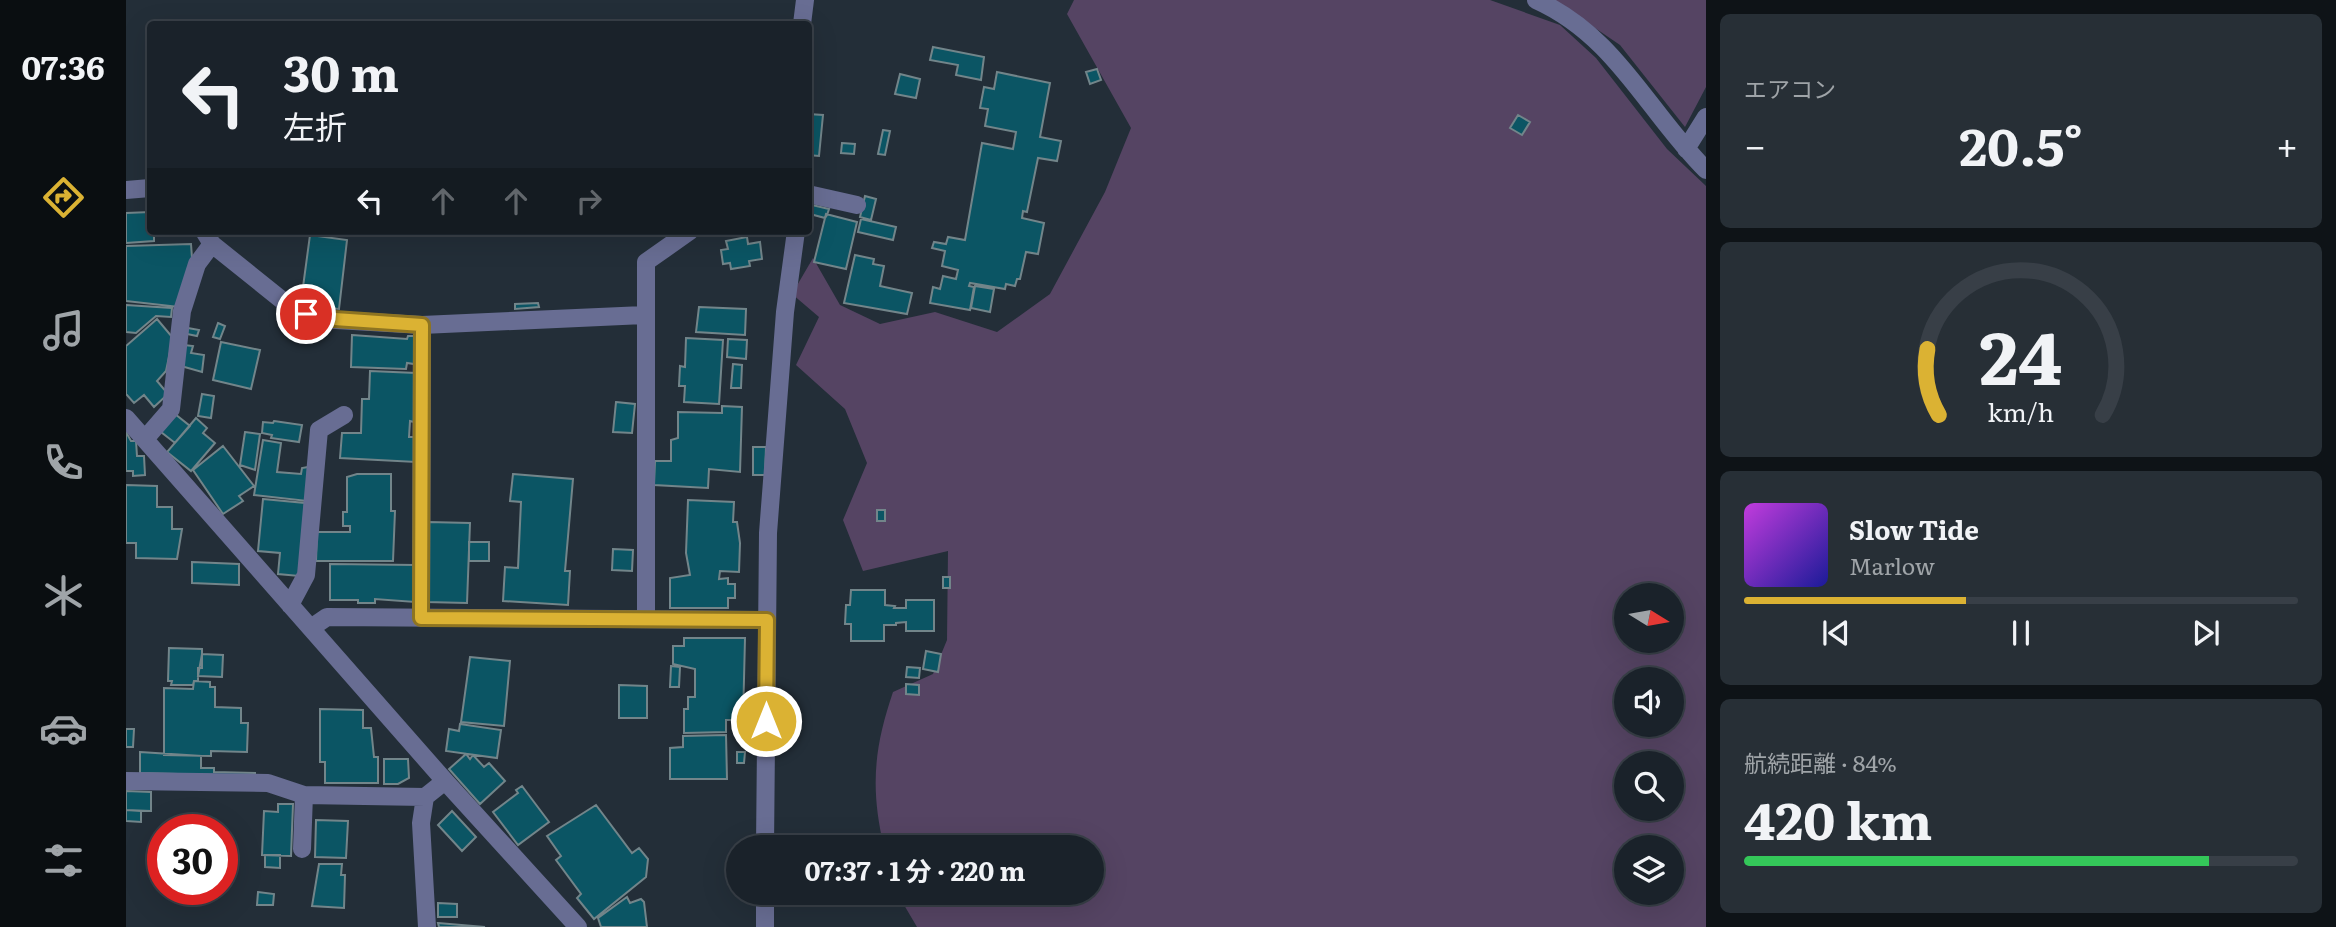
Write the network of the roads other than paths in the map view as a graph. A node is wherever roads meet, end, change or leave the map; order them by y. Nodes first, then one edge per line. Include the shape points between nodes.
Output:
1 (805, 0) edge
2 (1536, 0) edge
3 (802, 21) edge
4 (1706, 117) edge
5 (1686, 149) junction
6 (1706, 170) edge
7 (147, 188) edge
8 (126, 190) edge
9 (812, 195) edge
10 (857, 205) dead end
11 (684, 235) edge
12 (795, 235) edge
13 (208, 237) edge
14 (644, 315) junction
15 (422, 325) junction
16 (344, 415) dead end
17 (126, 418) edge
18 (145, 439) junction
19 (290, 605) junction
20 (421, 618) junction
21 (646, 619) junction
22 (767, 620) junction
23 (311, 628) junction
24 (126, 780) edge
25 (445, 781) junction
26 (304, 795) junction
27 (425, 797) junction
28 (765, 835) edge
29 (302, 849) dead end
30 (765, 905) edge
31 (428, 927) edge
32 (578, 927) edge
33 (765, 927) edge

1 - 3 street
2 - 5 street via 1602,42
4 - 5 street
5 - 6 street
7 - 8 street
9 - 10 street
11 - 14 street via 646,262
12 - 22 street via 768,533
13 - 15 street via 292,309 320,318
13 - 18 street via 181,311 172,409
14 - 15 street
14 - 21 street
15 - 20 street
16 - 19 street via 319,430 306,575
17 - 18 street
18 - 19 street
19 - 23 street
20 - 21 street
20 - 23 street via 327,617
21 - 22 street
22 - 28 street
23 - 25 street
24 - 26 street via 268,783
25 - 27 street
25 - 32 street
26 - 27 street
26 - 29 street
27 - 31 street via 421,823
30 - 33 street

